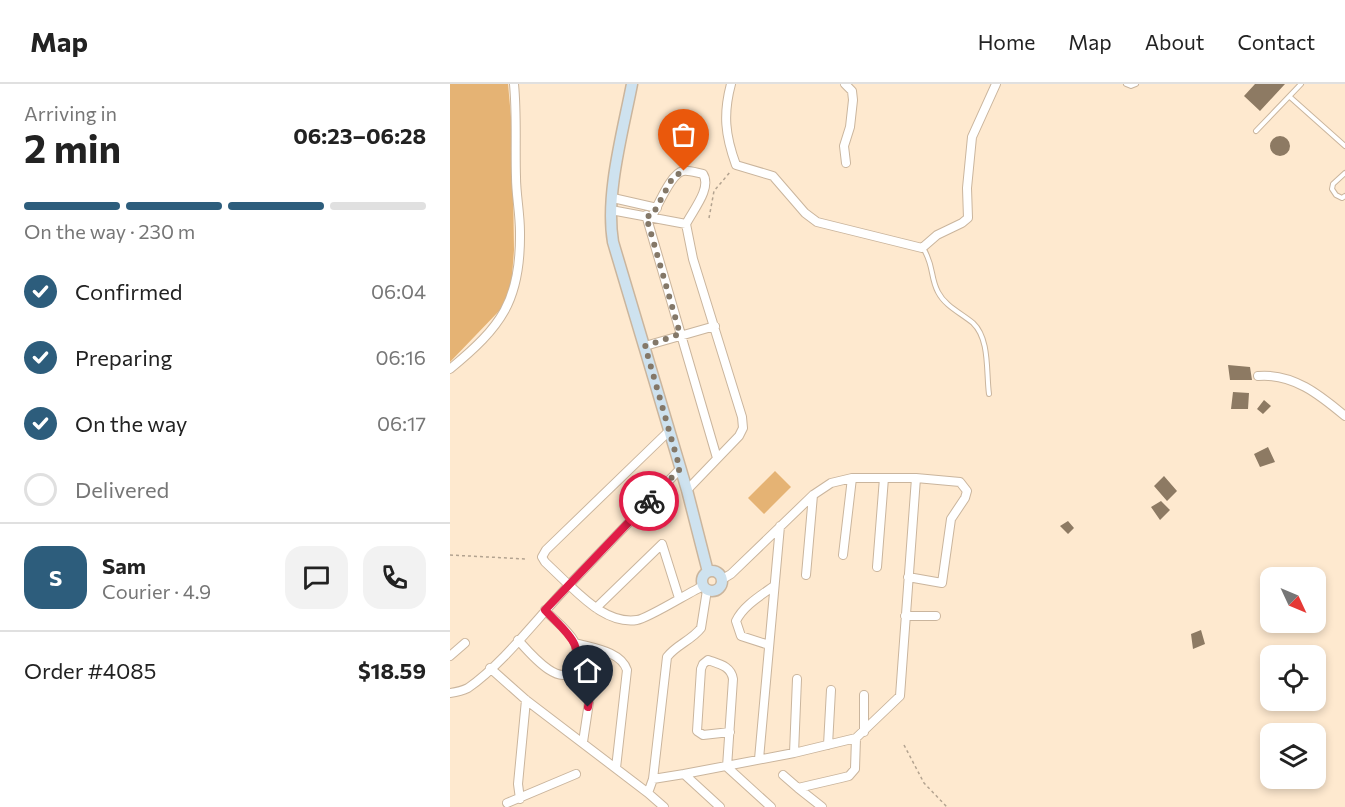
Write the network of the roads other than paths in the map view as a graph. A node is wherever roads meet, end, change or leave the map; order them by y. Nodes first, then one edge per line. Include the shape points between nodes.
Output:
1 (514, 84) edge
2 (632, 84) edge
3 (731, 84) edge
4 (845, 84) edge
5 (996, 84) edge
6 (1126, 84) edge
7 (1136, 84) edge
8 (1301, 84) edge
9 (1290, 97) junction
10 (1256, 131) dead end
11 (1345, 146) edge
12 (846, 163) dead end
13 (1345, 173) edge
14 (1345, 196) edge
15 (613, 198) junction
16 (657, 208) junction
17 (611, 210) junction
18 (649, 216) junction
19 (686, 224) junction
20 (922, 248) junction
21 (715, 326) junction
22 (680, 334) junction
23 (645, 346) junction
24 (450, 369) edge
25 (1258, 376) dead end
26 (989, 394) dead end
27 (1345, 416) edge
28 (668, 432) junction
29 (717, 458) junction
30 (680, 469) junction
31 (852, 478) junction
32 (884, 478) junction
33 (916, 478) junction
34 (687, 490) junction
35 (813, 495) junction
36 (780, 526) junction
37 (843, 555) dead end
38 (878, 567) dead end
39 (708, 572) junction
40 (806, 575) dead end
41 (908, 577) junction
42 (721, 580) junction
43 (569, 585) junction
44 (774, 586) junction
45 (705, 588) junction
46 (679, 598) junction
47 (596, 608) junction
48 (545, 610) junction
49 (905, 616) junction
50 (936, 616) dead end
51 (518, 640) junction
52 (465, 643) dead end
53 (575, 644) junction
54 (769, 645) junction
55 (450, 656) edge
56 (490, 668) junction
57 (568, 673) junction
58 (797, 679) dead end
59 (831, 690) dead end
60 (450, 693) edge
61 (864, 695) dead end
62 (526, 700) junction
63 (729, 732) junction
64 (864, 732) junction
65 (856, 738) junction
66 (583, 742) junction
67 (828, 745) junction
68 (794, 753) junction
69 (759, 759) junction
70 (727, 767) junction
71 (616, 768) junction
72 (576, 774) dead end
73 (684, 774) junction
74 (783, 776) dead end
75 (653, 779) junction
76 (798, 788) junction
77 (648, 793) junction
78 (520, 799) junction
79 (507, 803) dead end
80 (664, 807) edge
81 (720, 807) edge
82 (771, 807) edge
83 (822, 807) edge

1 - 24 street via 520,266 509,304 481,343
2 - 15 street
3 - 20 street via 725,123 736,165 773,176 817,222
4 - 12 street via 852,91 853,100 844,146
5 - 20 street via 972,137 968,218
6 - 7 lane
8 - 9 lane
9 - 10 lane
9 - 11 lane
13 - 14 lane via 1332,189 1341,198
15 - 16 street
15 - 17 street
16 - 18 street
16 - 19 street via 679,172 703,174 705,187
17 - 18 street
17 - 23 street via 613,242
18 - 19 street
18 - 22 street
19 - 21 street
20 - 26 lane via 932,265 938,294 980,333 986,347
21 - 22 street
21 - 29 street via 742,417 739,436
22 - 23 street
22 - 29 street
23 - 28 street
25 - 27 street via 1293,380 1323,397
28 - 30 street
28 - 43 street via 546,550 542,557
29 - 34 street
30 - 34 street
30 - 43 street
31 - 32 street
31 - 35 street via 831,483
31 - 37 street
32 - 33 street
32 - 38 street
33 - 41 street
33 - 41 street via 960,482 967,491 951,519 942,583
34 - 39 street
35 - 36 street
35 - 40 street
36 - 42 street
36 - 44 street
39 - 42 street via 718,573
39 - 45 street via 702,579
41 - 49 street
42 - 45 street via 717,589
43 - 47 street
43 - 48 street
44 - 54 street
44 - 54 street via 747,606 736,621 741,636
45 - 46 street
45 - 75 street via 701,628 667,657
46 - 47 street via 639,620 618,620
46 - 47 street via 662,544
48 - 51 street
48 - 53 street
49 - 50 street
49 - 64 street via 900,696
51 - 56 street
51 - 57 street via 550,672
52 - 55 street
53 - 57 street via 575,666
53 - 71 street via 606,652 625,663
54 - 69 street
56 - 60 street via 467,688
56 - 62 street
57 - 66 street via 591,689
58 - 68 street
59 - 67 street
61 - 64 street
62 - 66 street
62 - 78 street
63 - 63 street via 732,672 708,660 701,669 698,731 703,735
63 - 70 street
64 - 65 street
65 - 67 street
65 - 76 street via 855,769 849,776
66 - 71 street
67 - 68 street
68 - 69 street
69 - 70 street
70 - 73 street
70 - 82 street
71 - 77 street
72 - 78 street
73 - 75 street
73 - 81 street
74 - 76 street
75 - 77 street
76 - 83 street
77 - 80 street
78 - 79 street

